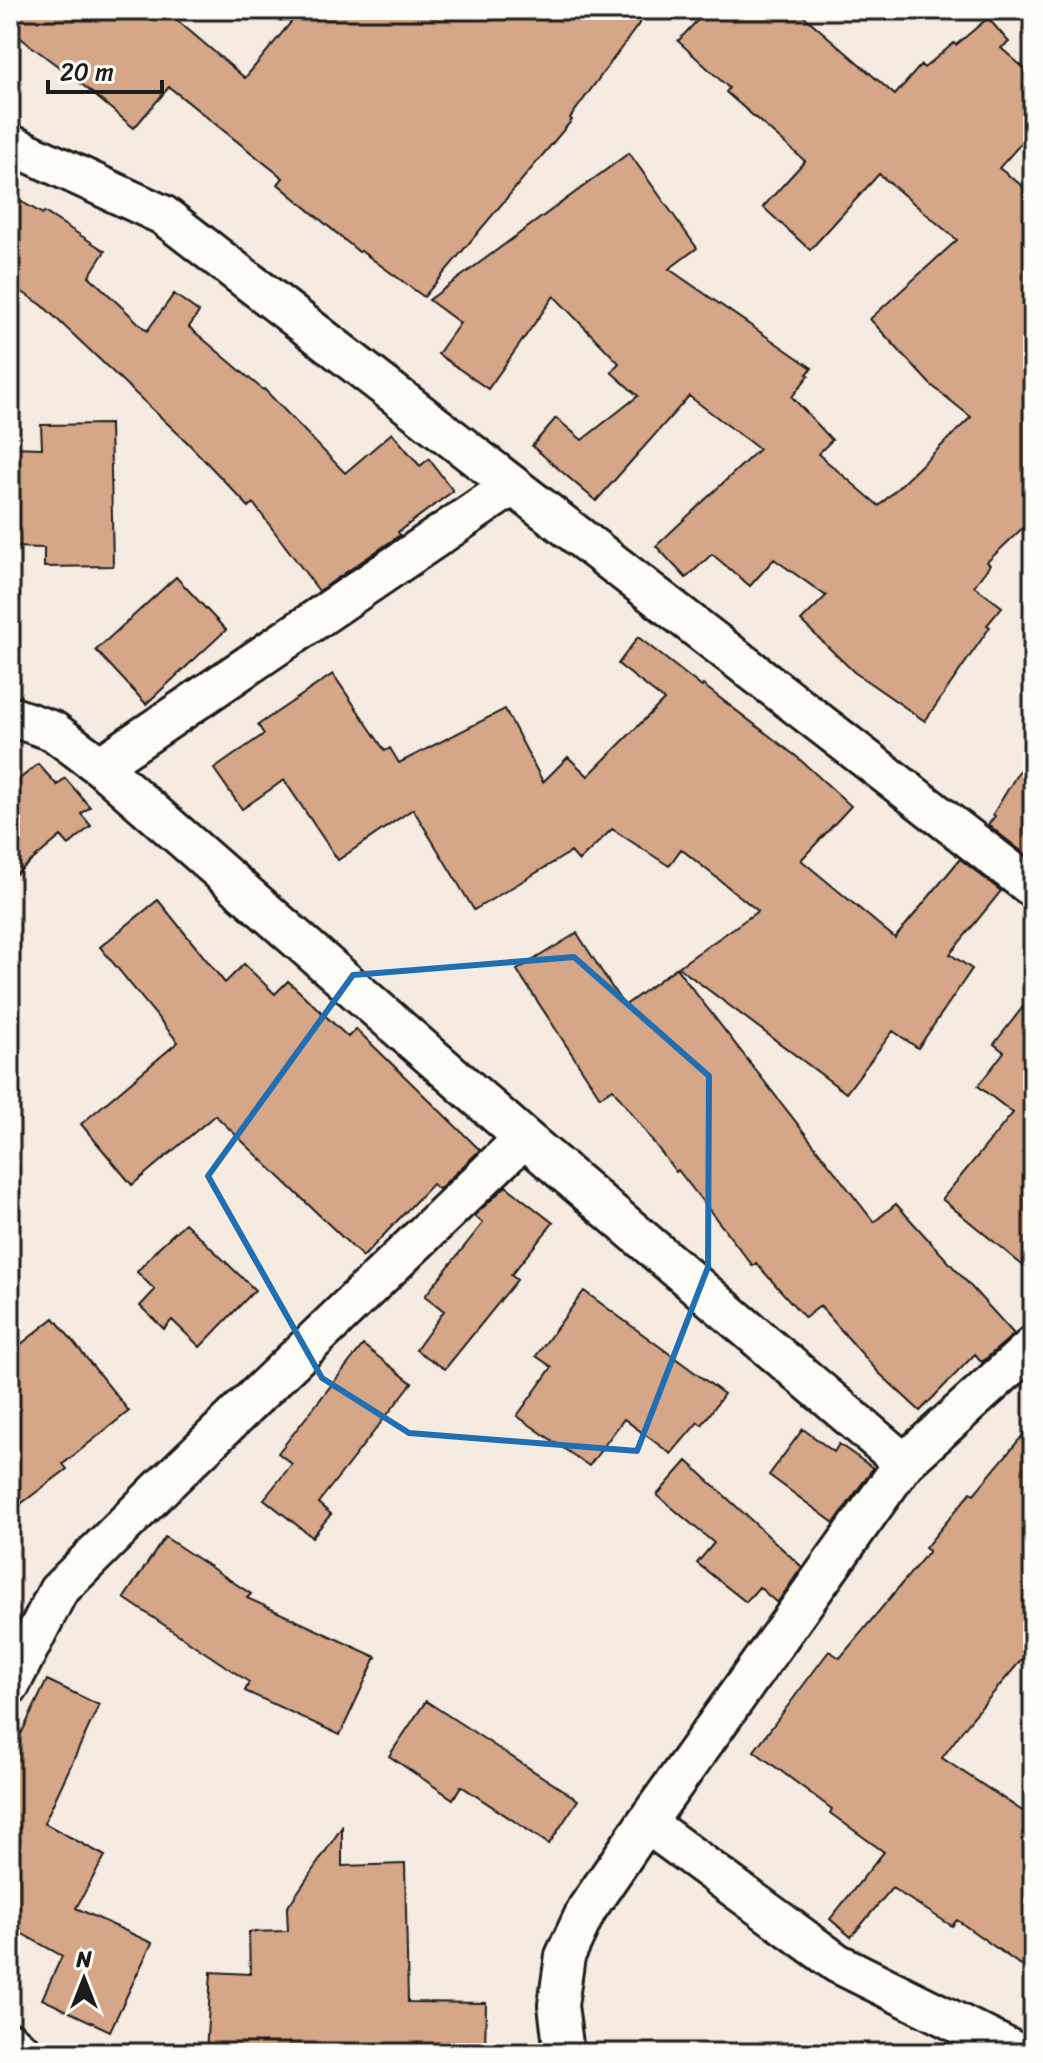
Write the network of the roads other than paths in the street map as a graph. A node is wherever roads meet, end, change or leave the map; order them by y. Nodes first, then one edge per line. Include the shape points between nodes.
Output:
1 (10, 144) edge
2 (512, 486) junction
3 (10, 716) edge
4 (100, 766) junction
5 (1033, 888) edge
6 (524, 1138) junction
7 (1033, 1346) edge
8 (904, 1463) junction
9 (10, 1685) edge
10 (646, 1823) junction
11 (10, 2042) edge
12 (23, 2053) edge
13 (564, 2053) edge
14 (1018, 2053) edge

1 - 2 street via 163,215
2 - 4 street
2 - 5 street
3 - 4 street via 53,731
4 - 6 street
6 - 8 street
6 - 9 street via 58,1591
7 - 8 street
8 - 10 street
10 - 13 street via 587,1909 565,1956 558,2005
10 - 14 street via 837,1963
11 - 12 street

